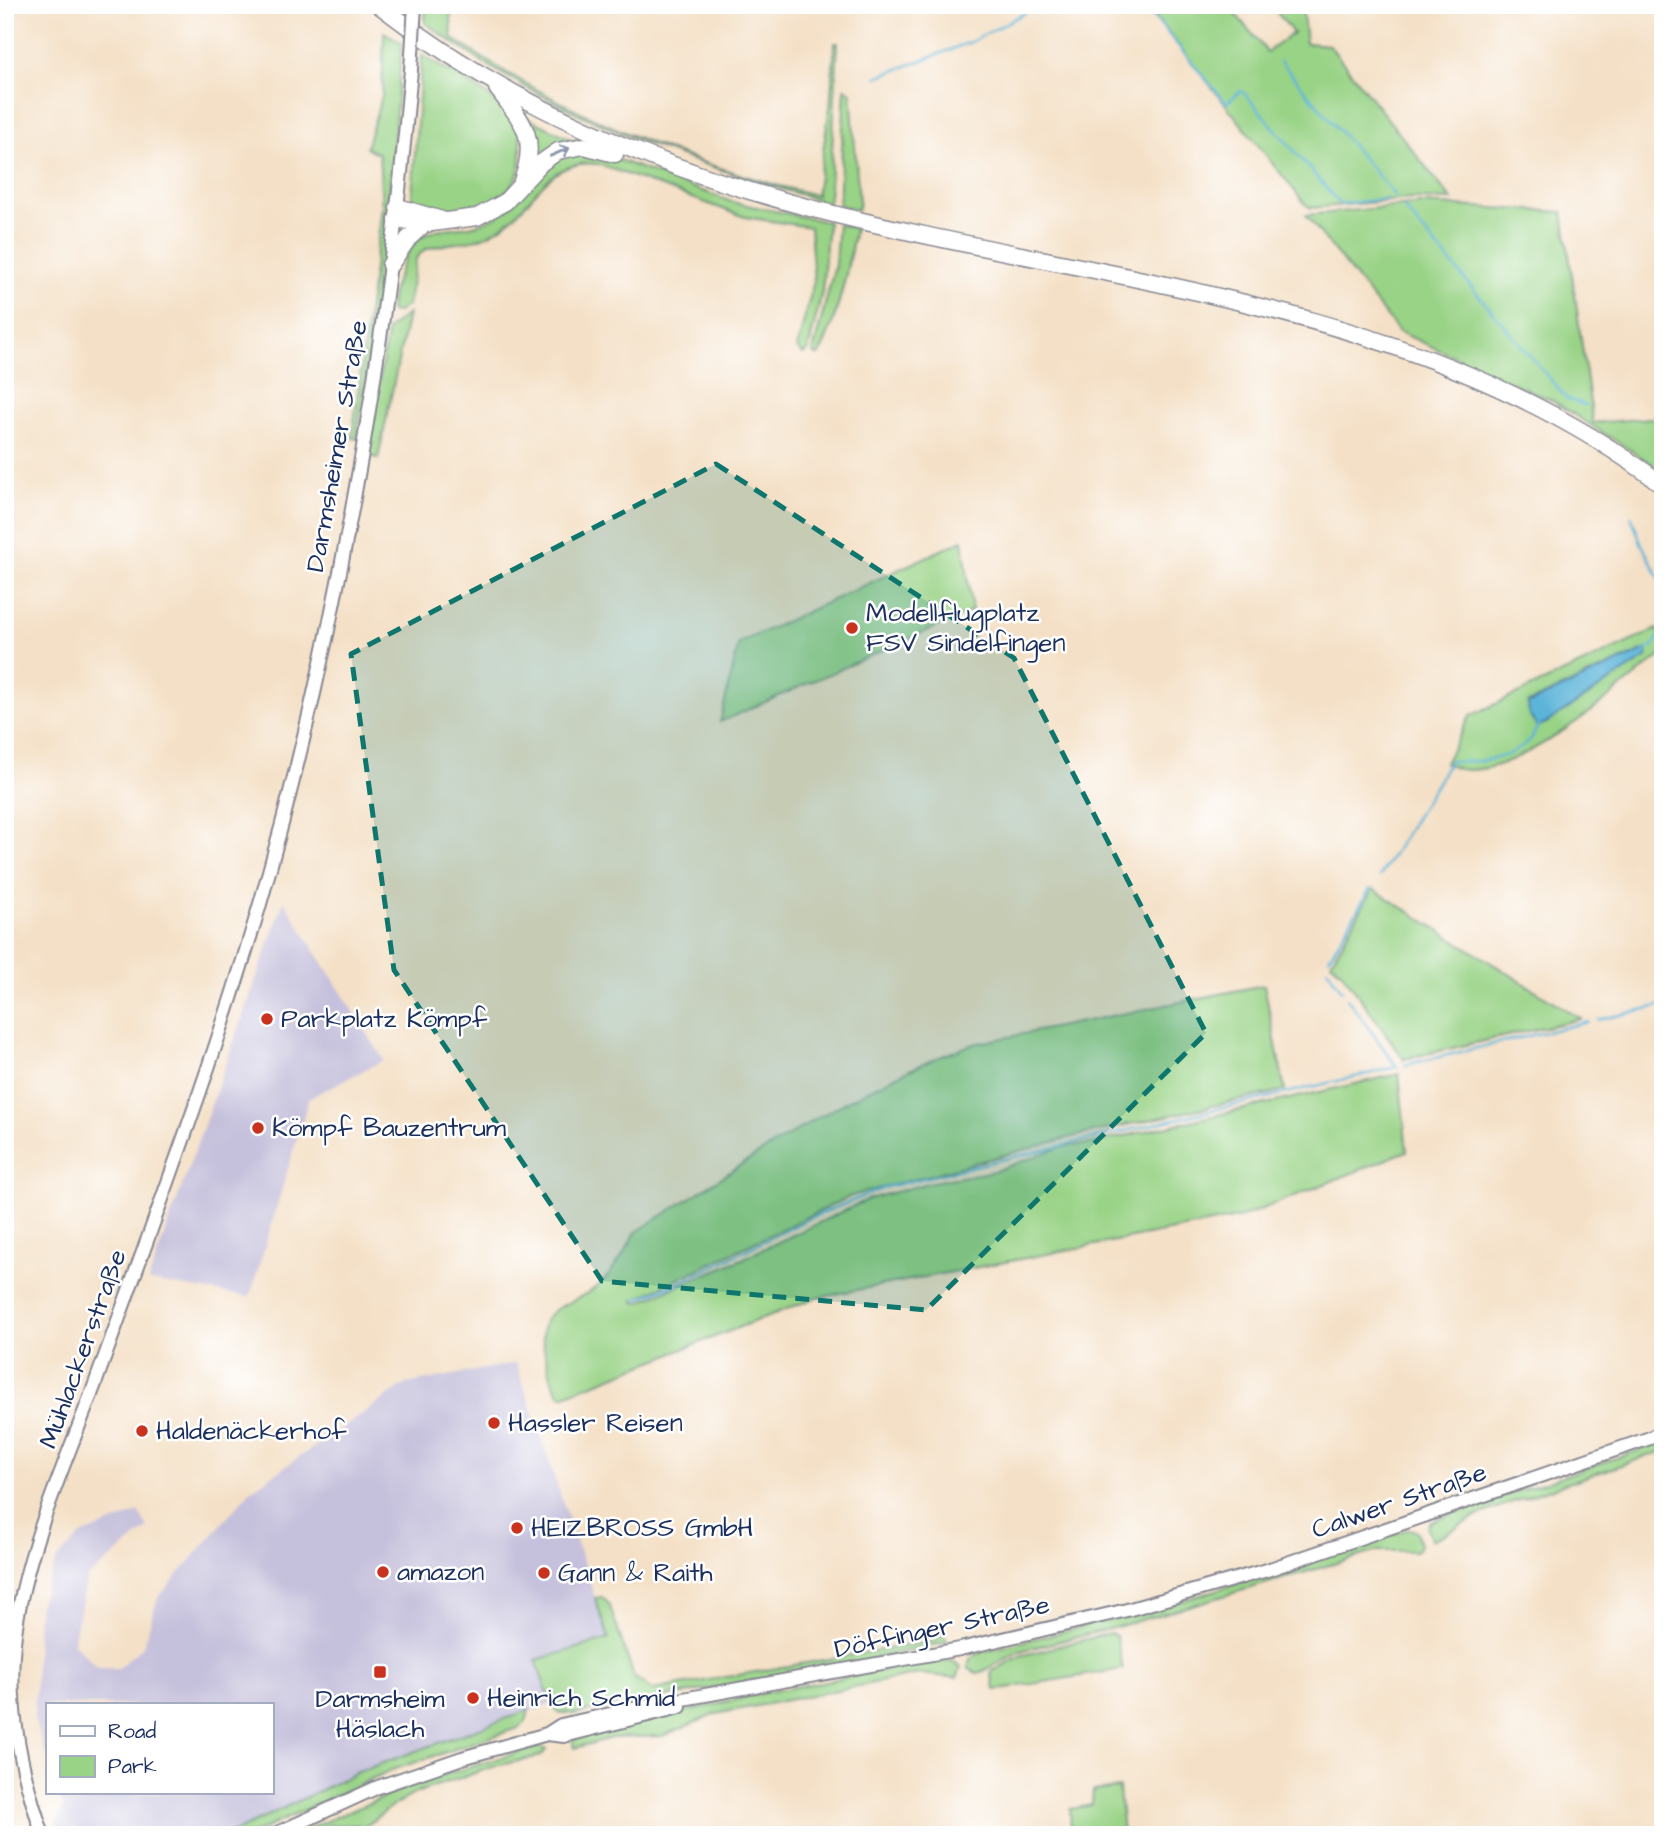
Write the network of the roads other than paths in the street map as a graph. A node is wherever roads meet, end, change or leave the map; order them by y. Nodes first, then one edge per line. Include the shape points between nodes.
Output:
1 (379, 5) edge
2 (415, 5) edge
3 (494, 84) junction
4 (645, 156) junction
5 (521, 183) junction
6 (397, 213) junction
7 (444, 221) junction
8 (424, 225) junction
9 (390, 265) junction
10 (1663, 485) edge
11 (264, 888) joint
12 (1663, 1431) edge
13 (1656, 1438) edge
14 (1161, 1601) joint
15 (43, 1835) edge
16 (273, 1835) edge

1 - 3 highway
2 - 6 street, Darmsheimer Straße, bridge
3 - 4 highway
3 - 5 highway via 528,135 528,160
5 -> 4 highway via 546,159 570,147
4 - 10 highway via 730,186 850,218 1207,293 1351,331 1515,396 1596,440
5 - 7 highway via 489,212
6 - 7 highway
6 - 8 highway
6 - 9 street, Darmsheimer Straße
7 - 8 highway
8 - 9 highway
9 - 11 street, Darmsheimer Straße via 345,548
11 - 15 street, Mühlackerstraße via 210,1067 37,1540 28,1576 12,1671 27,1787
12 - 13 street, Calwer Straße
13 - 14 street, Calwer Straße via 1268,1570
14 - 16 street, Döffinger Straße via 960,1648 561,1725 547,1734 377,1787

